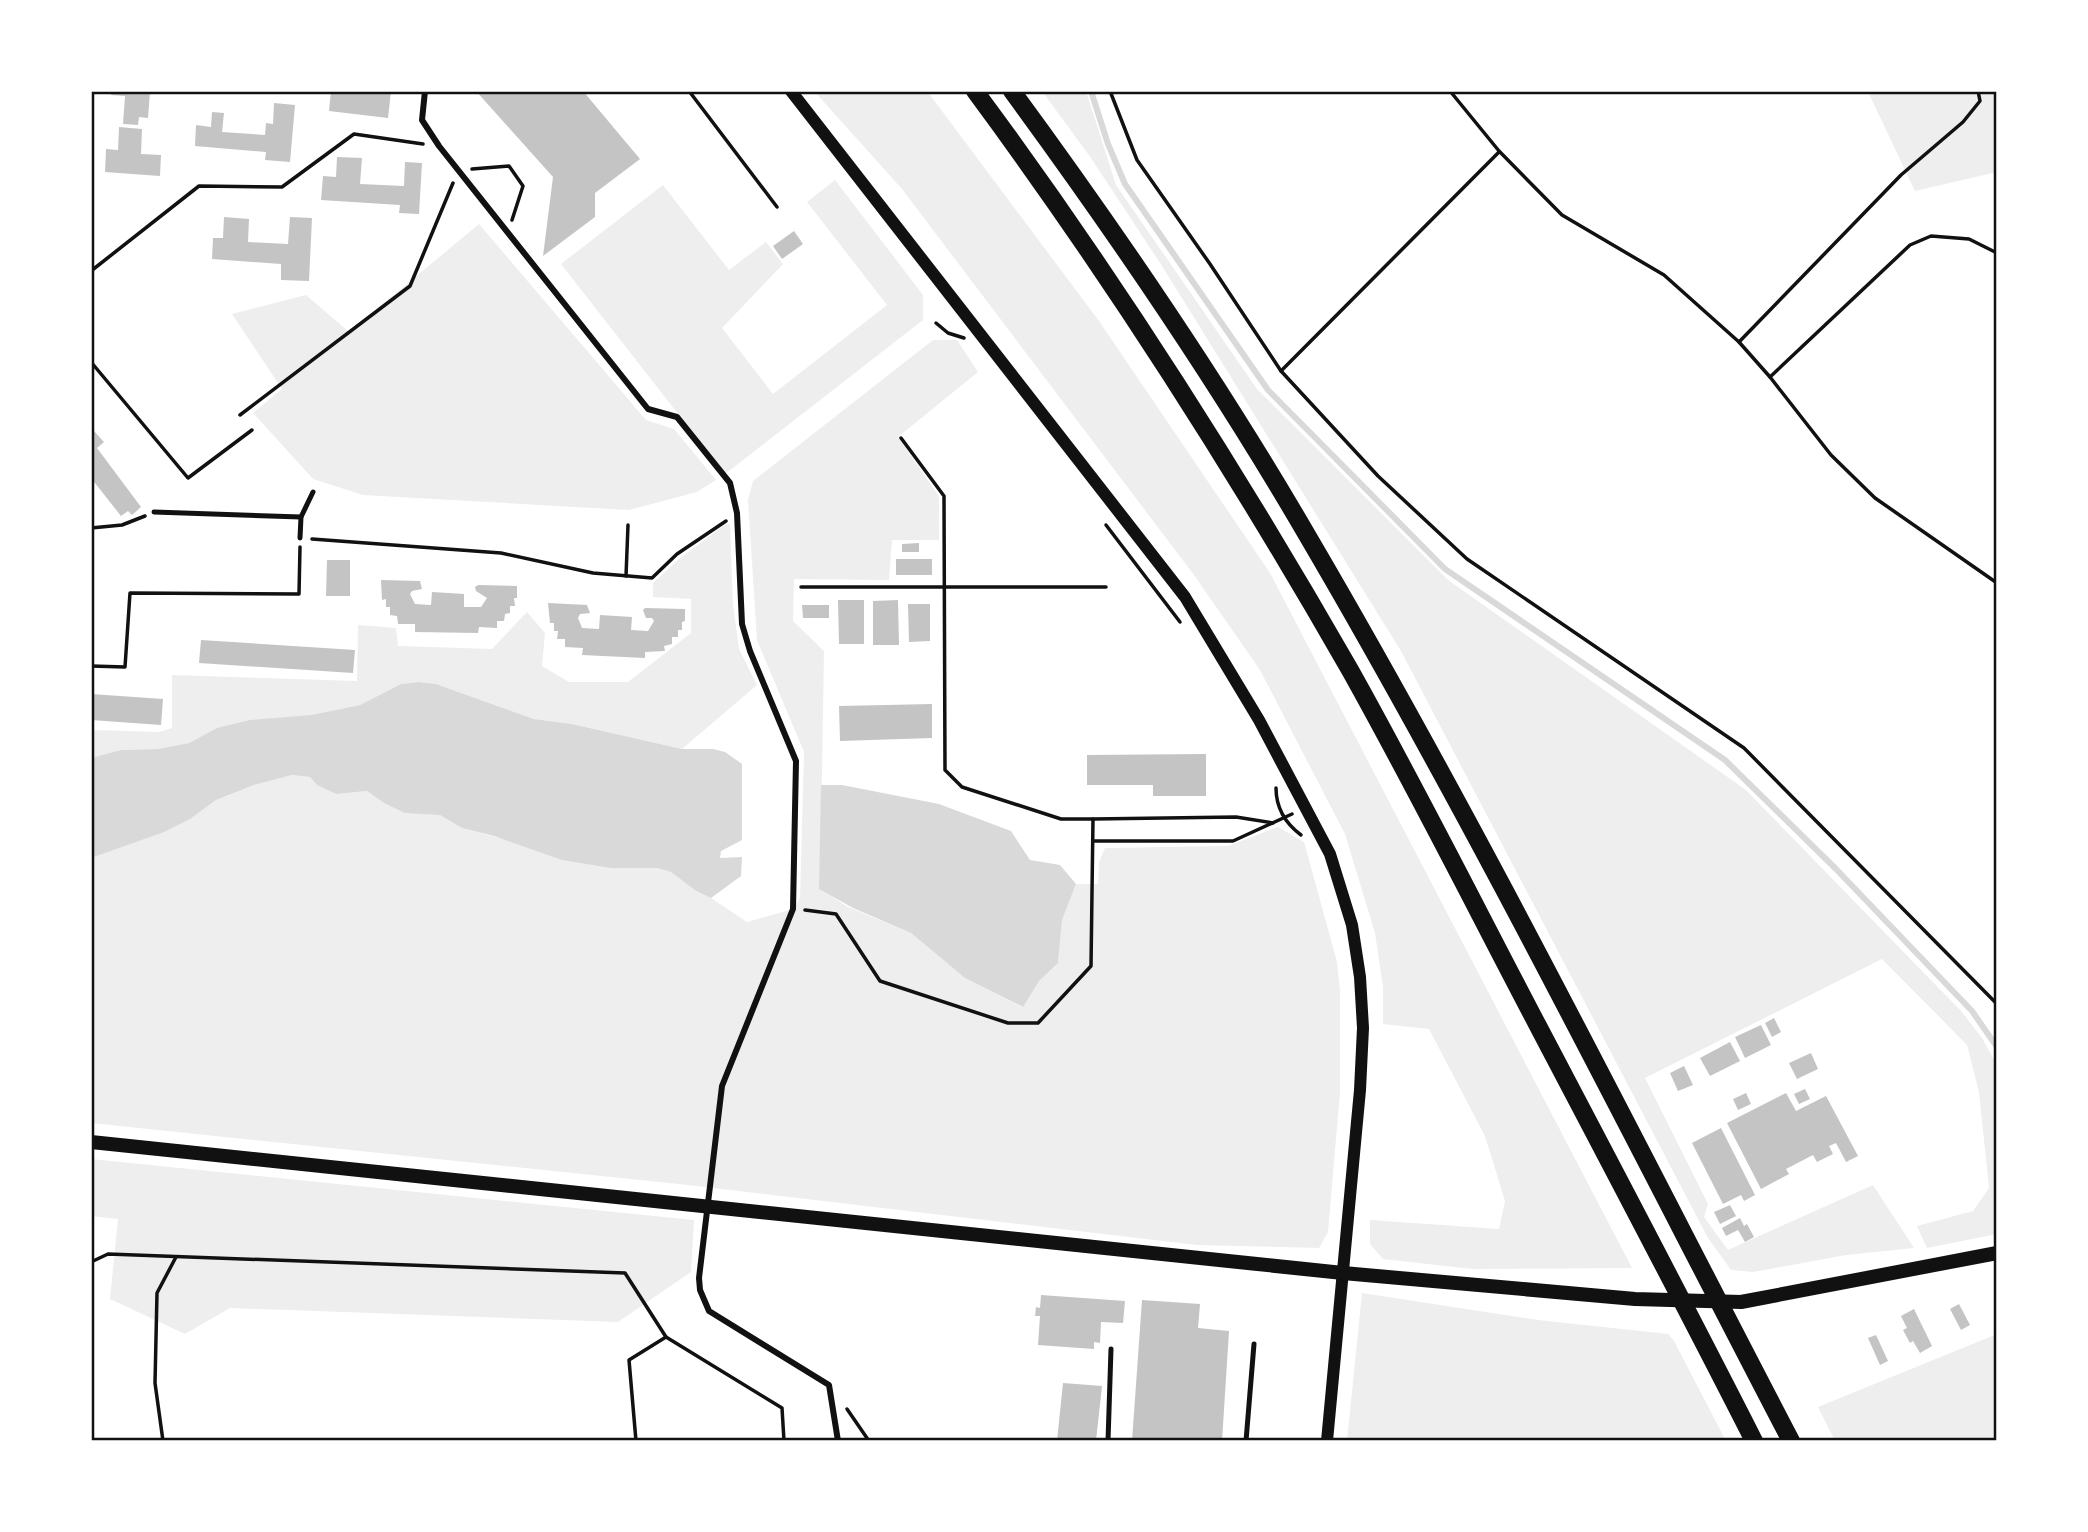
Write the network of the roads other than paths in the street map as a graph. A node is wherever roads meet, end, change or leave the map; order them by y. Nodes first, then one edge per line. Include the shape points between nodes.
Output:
1 (425, 91) edge
2 (791, 91) edge
3 (975, 91) edge
4 (1012, 91) edge
5 (313, 492) dead end
6 (154, 512) road end
7 (301, 517) junction
8 (300, 538) road end
9 (91, 1142) edge
10 (1997, 1253) edge
11 (1343, 1273) junction
12 (1683, 1301) junction
13 (1718, 1302) junction
14 (1254, 1345) dead end
15 (1111, 1349) dead end
16 (838, 1441) edge
17 (1108, 1441) edge
18 (1246, 1441) edge
19 (1327, 1441) edge
20 (1754, 1441) edge
21 (1791, 1441) edge

1 - 16 street via 422,120 439,146 648,409 677,416 730,483 737,513 742,624 796,761 793,909 722,1086 700,1290 709,1311 829,1385
2 - 11 street via 1185,597 1219,650 1330,854 1344,893 1360,977 1363,1028
3 - 12 main road via 1118,296 1298,582 1420,800
4 - 13 main road via 1145,280 1306,533 1447,784
5 - 7 lane
6 - 7 lane
7 - 8 lane
9 - 11 main road
10 - 13 main road via 1795,1293
11 - 12 main road
11 - 19 street
12 - 13 main road
12 - 20 main road
13 - 21 main road
14 - 18 lane
15 - 17 lane

